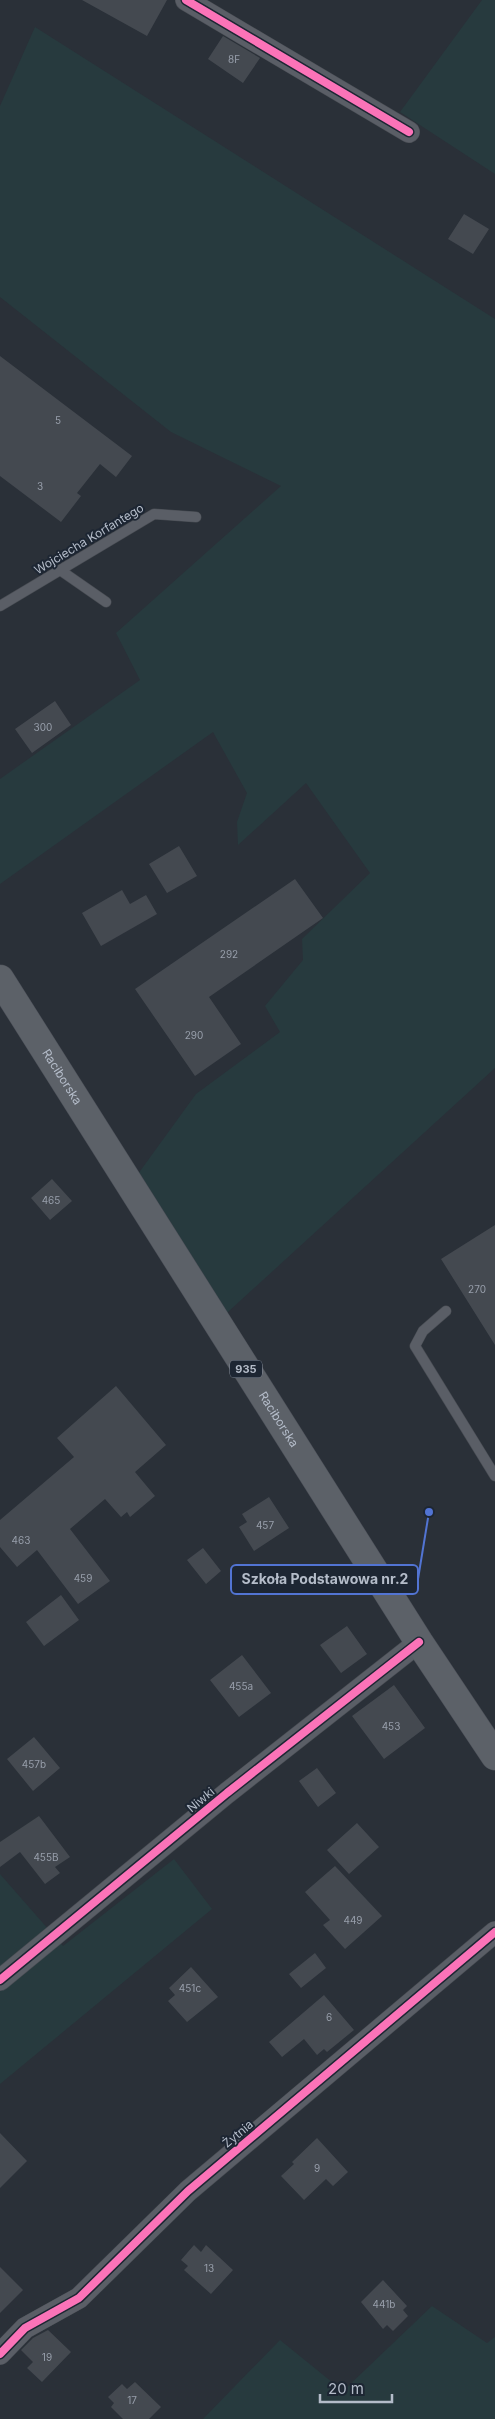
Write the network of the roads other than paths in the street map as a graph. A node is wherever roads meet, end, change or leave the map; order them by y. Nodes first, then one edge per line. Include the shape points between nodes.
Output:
1 (186, 0) edge
2 (409, 132) dead end
3 (196, 517) dead end
4 (60, 570) junction
5 (106, 602) dead end
6 (0, 606) edge
7 (0, 979) edge
8 (446, 1311) dead end
9 (495, 1476) edge
10 (419, 1642) junction
11 (495, 1756) edge
12 (495, 1932) edge
13 (0, 1980) edge
14 (0, 2354) edge

1 - 2 street
3 - 4 lane, Wojciecha Korfantego via 154,514
4 - 5 lane
4 - 6 lane, Wojciecha Korfantego
7 - 10 main road, Raciborska / 935
8 - 9 lane via 423,1331 415,1346
10 - 11 main road, Raciborska / 935
10 - 13 street, Niwki via 227,1793
12 - 14 street, Żytnia via 188,2191 79,2298 25,2328

